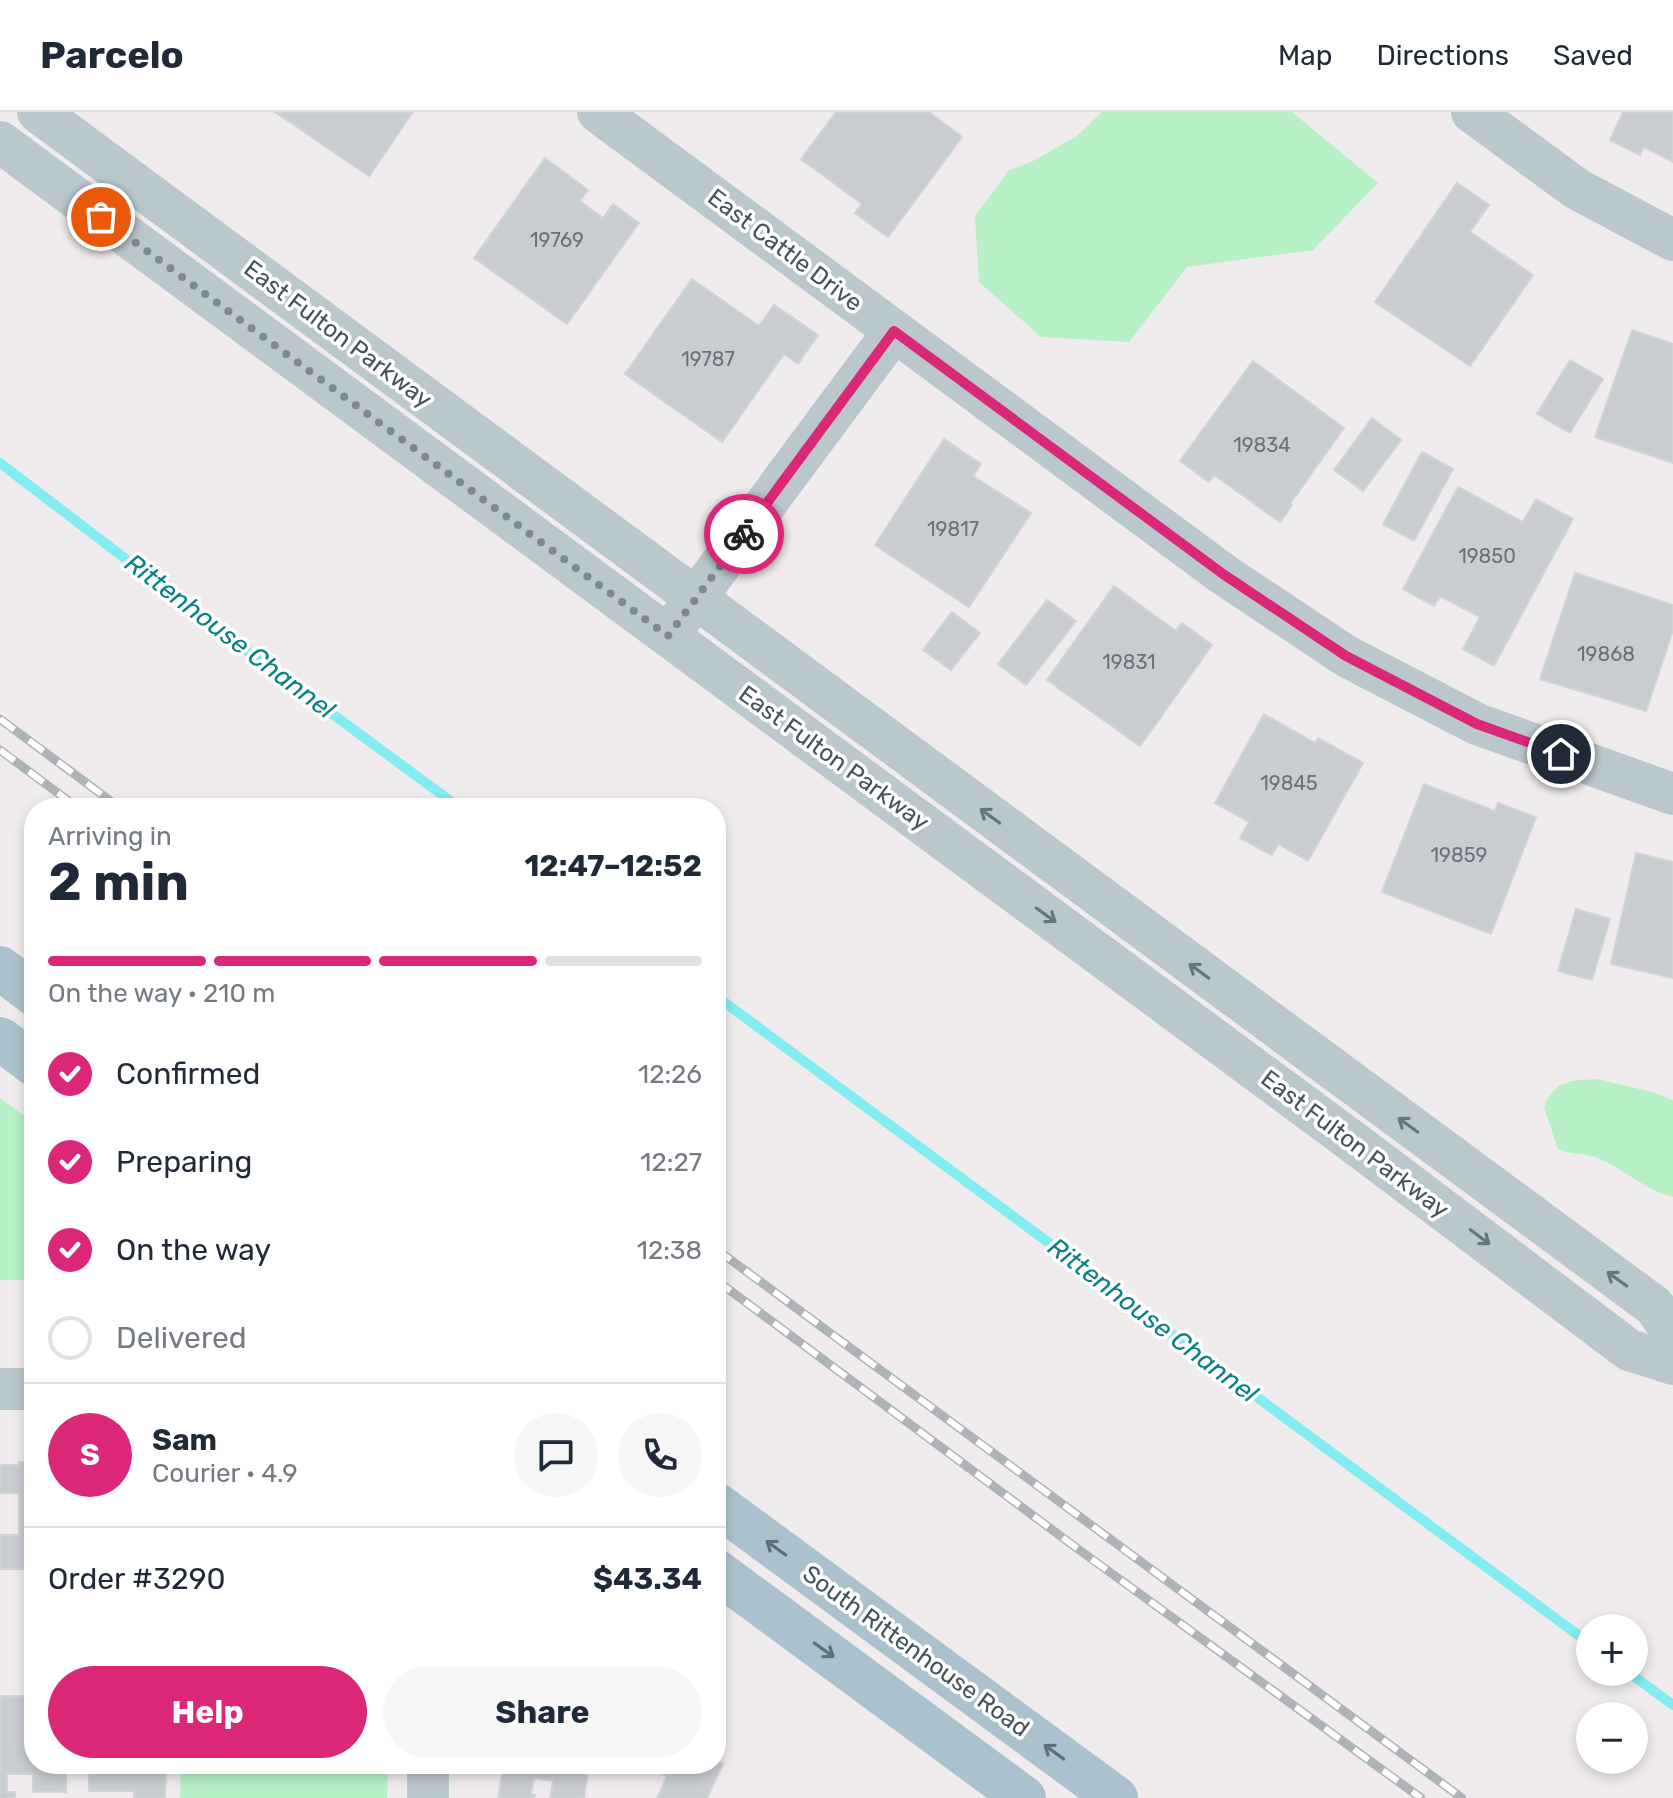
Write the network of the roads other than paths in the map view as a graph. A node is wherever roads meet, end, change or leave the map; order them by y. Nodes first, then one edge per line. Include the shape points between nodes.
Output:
1 (38, 112) edge
2 (598, 112) edge
3 (1472, 112) edge
4 (0, 142) edge
5 (1673, 240) edge
6 (894, 331) junction
7 (696, 600) junction
8 (668, 636) junction
9 (1673, 794) edge
10 (0, 968) edge
11 (24, 986) edge
12 (0, 1039) edge
13 (24, 1057) edge
14 (1673, 1333) edge
15 (1673, 1364) edge
16 (0, 1389) edge
17 (24, 1389) edge
18 (726, 1511) edge
19 (726, 1578) edge
20 (428, 1774) edge
21 (428, 1798) edge
22 (1024, 1798) edge
23 (1116, 1798) edge

1 - 7 street, East Fulton Parkway
2 - 6 street, East Cattle Drive
3 - 5 street via 1577,189
4 - 8 street, East Fulton Parkway
6 - 7 street
6 - 9 street, East Cattle Drive via 1223,574 1346,656 1477,724
7 - 8 street
14 -> 7 street, East Fulton Parkway via 1654,1306
8 -> 15 street, East Fulton Parkway via 1629,1350
10 - 11 main road
12 - 13 main road
16 - 17 street
23 -> 18 main road, South Rittenhouse Road
19 -> 22 main road
20 - 21 street

